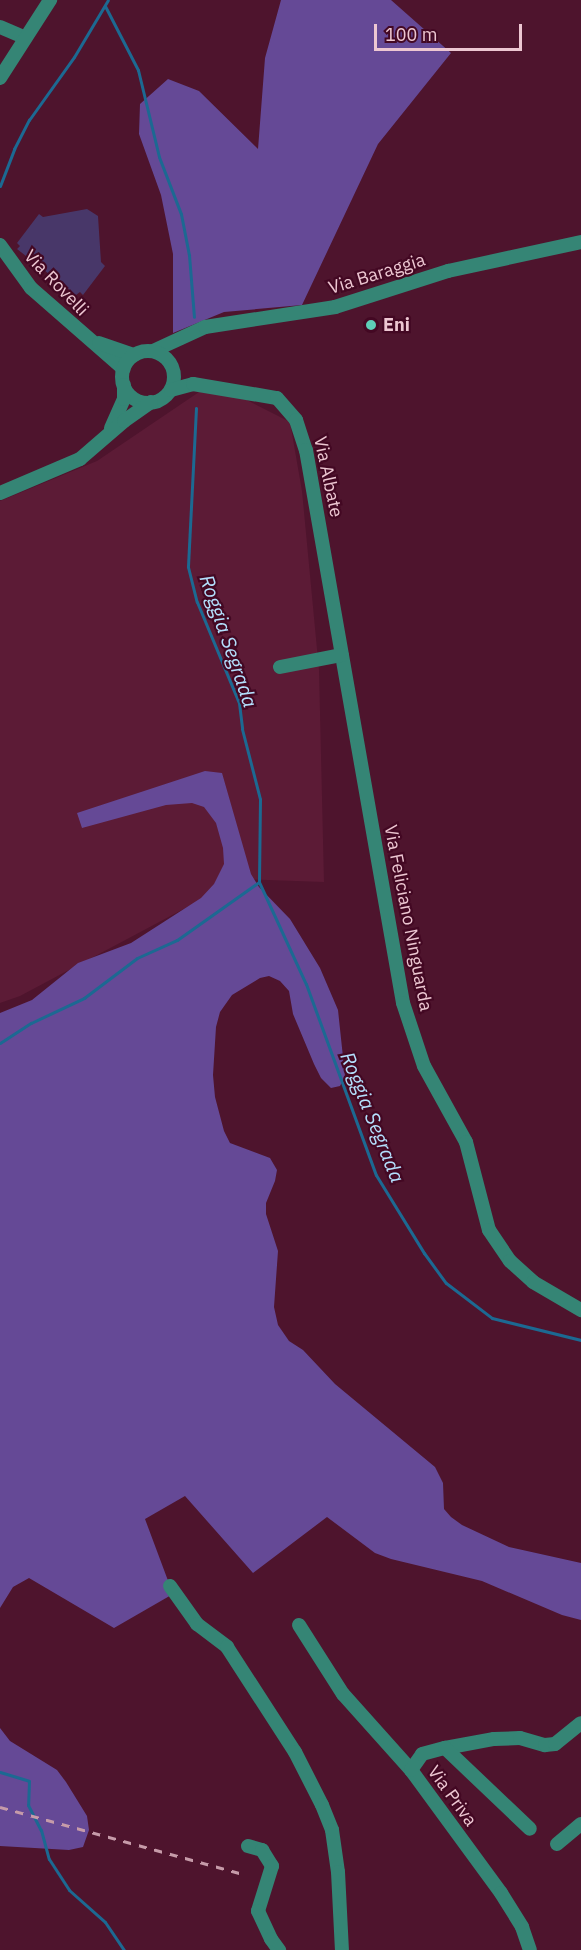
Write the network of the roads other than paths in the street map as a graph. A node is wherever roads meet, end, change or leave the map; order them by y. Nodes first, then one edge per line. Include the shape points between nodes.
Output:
1 (50, 0) edge
2 (0, 27) edge
3 (24, 37) junction
4 (0, 78) edge
5 (581, 242) edge
6 (0, 245) edge
7 (184, 337) junction
8 (91, 341) junction
9 (153, 351) junction
10 (134, 355) junction
11 (124, 369) junction
12 (173, 370) junction
13 (193, 384) junction
14 (124, 385) junction
15 (171, 390) junction
16 (151, 402) junction
17 (105, 438) junction
18 (0, 493) edge
19 (342, 655) junction
20 (280, 667) dead end
21 (581, 1310) edge
22 (170, 1586) dead end
23 (299, 1625) dead end
24 (580, 1725) edge
25 (445, 1748) junction
26 (411, 1770) junction
27 (581, 1824) edge
28 (530, 1829) dead end
29 (557, 1844) dead end
30 (248, 1846) dead end
31 (279, 1950) edge
32 (342, 1950) edge
33 (530, 1950) edge

1 - 3 street
2 - 3 street
3 - 4 street
5 - 7 street, Via Baraggia via 448,271 335,307 225,322
6 - 8 street, Via Rovelli via 31,288
7 - 9 street, Via Baraggia
7 - 12 street via 173,352
8 - 10 street, Via Rovelli
8 - 11 street, Via Rovelli
9 - 10 street
9 - 12 street via 161,354
10 - 11 street
11 - 14 street
12 - 13 street, Via Albate
12 - 15 street
13 - 15 street, Via Albate
13 - 19 street, Via Albate via 277,398 296,420 306,450
14 - 16 street via 134,398
14 - 17 street via 124,399
15 - 16 street
16 - 17 street
17 - 18 street via 80,459
19 - 20 street
19 - 21 street, Via Feliciano Ninguarda via 404,1003 424,1066 466,1142 489,1230 510,1262 533,1282
22 - 32 street via 196,1624 226,1647 296,1752 322,1805 335,1851
23 - 26 street via 343,1694
24 - 25 street via 555,1744 520,1738
25 - 26 street, Via Priva via 422,1754
25 - 28 street, Via Priva
26 - 33 street, Via Priva via 504,1898 522,1927
27 - 29 street
30 - 31 street via 262,1850 272,1866 258,1911

